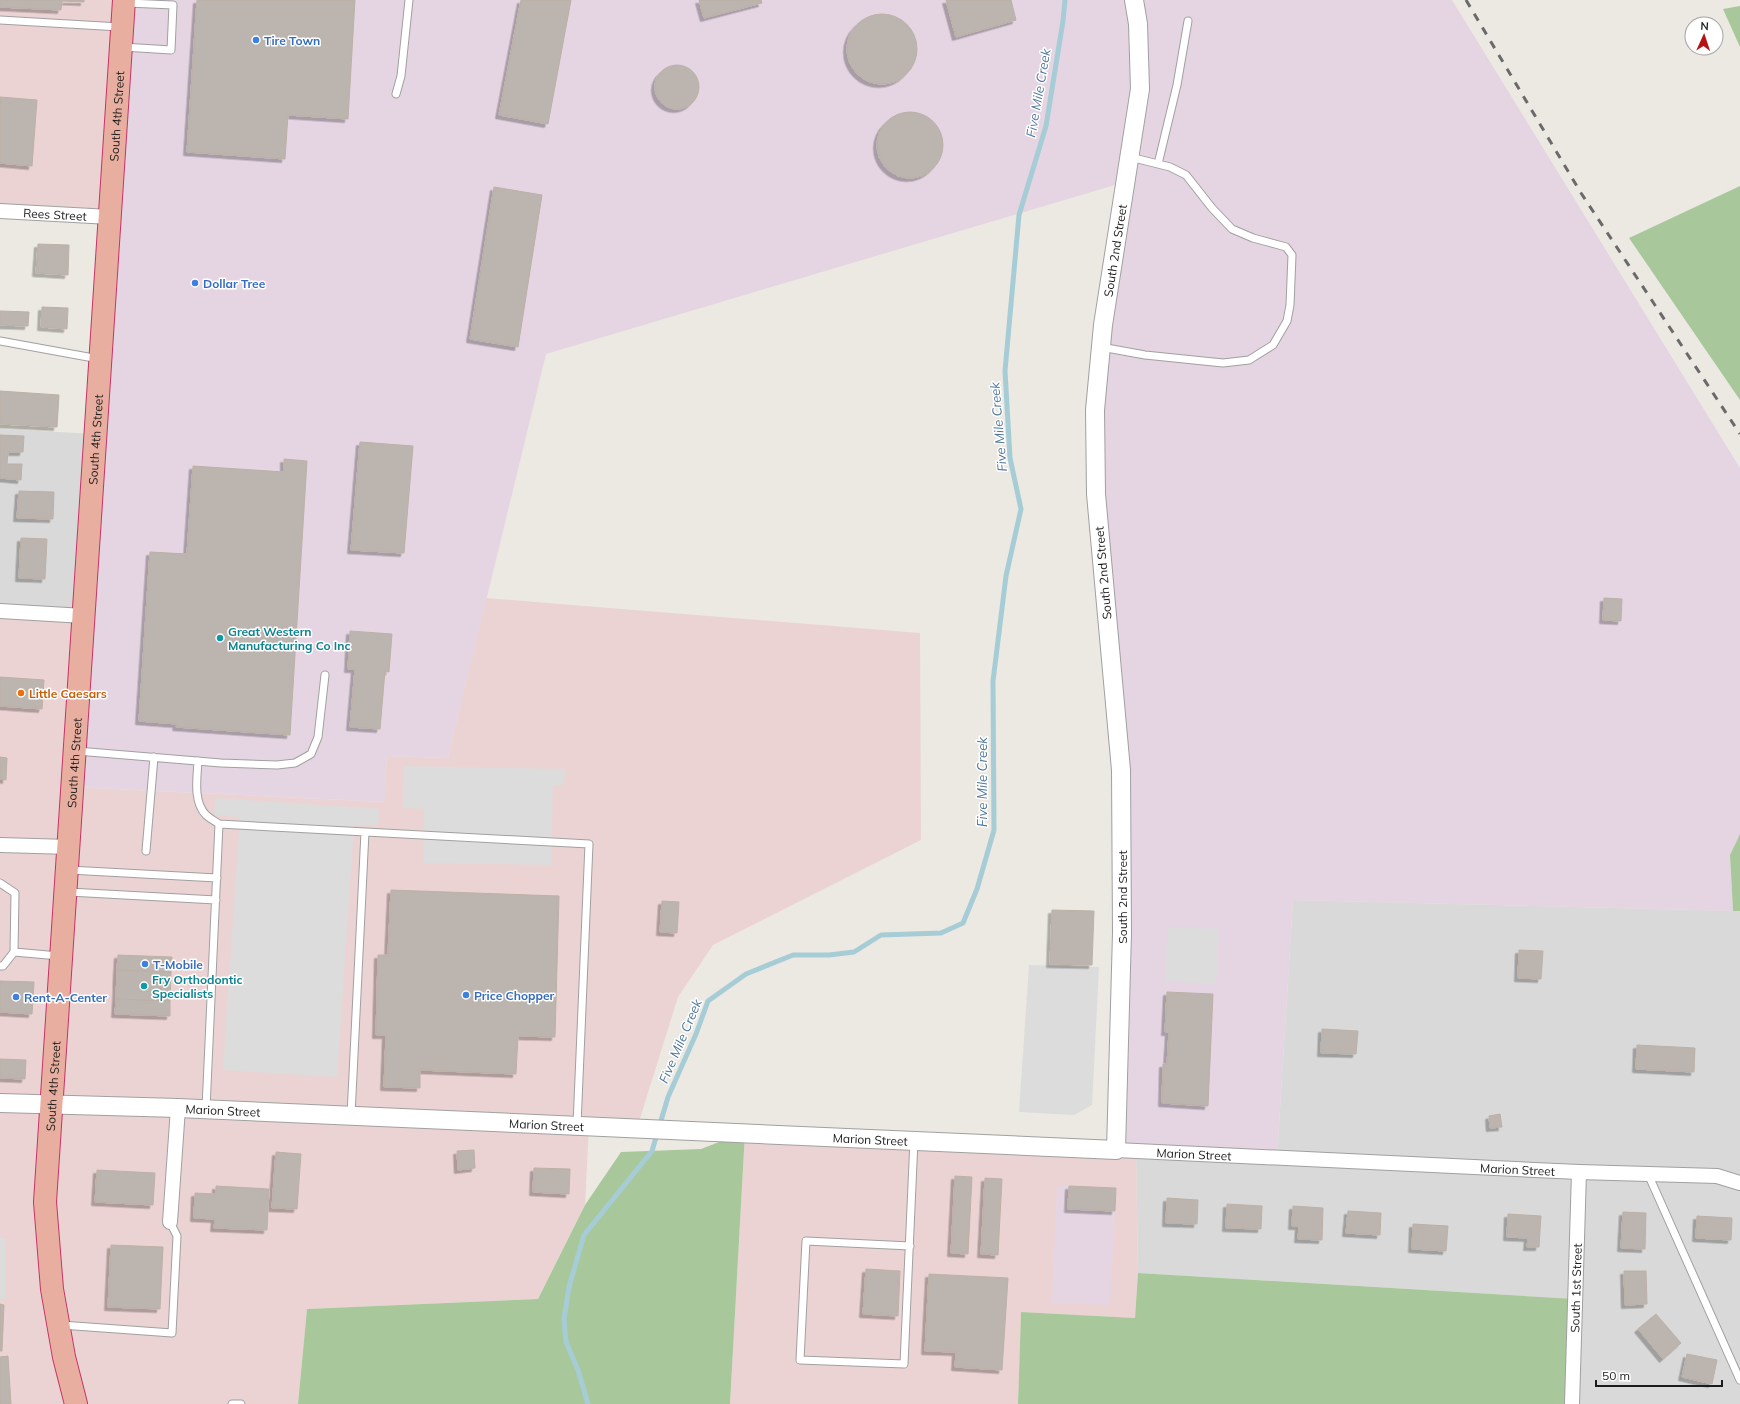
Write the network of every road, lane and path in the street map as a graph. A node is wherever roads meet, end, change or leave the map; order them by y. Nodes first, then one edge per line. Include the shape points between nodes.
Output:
1 (409, 0) edge
2 (1134, 0) edge
3 (124, 1) edge
4 (0, 20) edge
5 (1188, 21) dead end
6 (122, 37) junction
7 (396, 94) dead end
8 (1129, 157) junction
9 (1158, 164) junction
10 (0, 212) edge
11 (110, 217) junction
12 (0, 341) edge
13 (1101, 347) junction
14 (101, 360) junction
15 (0, 611) edge
16 (84, 616) junction
17 (325, 675) dead end
18 (76, 751) junction
19 (154, 757) junction
20 (198, 761) junction
21 (219, 824) junction
22 (365, 832) junction
23 (0, 845) edge
24 (70, 848) junction
25 (146, 851) dead end
26 (68, 870) junction
27 (217, 878) junction
28 (0, 883) edge
29 (66, 892) junction
30 (216, 900) junction
31 (14, 952) junction
32 (62, 956) junction
33 (0, 966) edge
34 (0, 1103) edge
35 (52, 1104) junction
36 (178, 1108) junction
37 (206, 1109) junction
38 (350, 1115) junction
39 (577, 1125) junction
40 (914, 1140) junction
41 (1116, 1150) junction
42 (1580, 1172) junction
43 (1648, 1173) junction
44 (1740, 1183) edge
45 (170, 1222) joint
46 (910, 1246) junction
47 (59, 1325) junction
48 (1740, 1380) edge
49 (76, 1404) edge
50 (232, 1404) edge
51 (241, 1404) edge
52 (1572, 1404) edge

1 - 7 lane via 401,76
2 - 8 street, South 2nd Street via 1138,24 1140,89
3 - 6 highway, South 4th Street
3 - 6 lane via 172,5 171,50
4 - 6 lane
5 - 9 lane via 1177,85
6 - 11 highway, South 4th Street
8 - 9 lane
8 - 13 street, South 2nd Street
9 - 13 lane via 1186,175 1232,229 1286,247 1292,255 1287,321 1273,345 1250,360 1223,363 1145,355
10 - 11 street, Rees Street
11 - 14 highway, South 4th Street
12 - 14 lane
13 - 41 street, South 2nd Street via 1095,410 1096,494 1121,770 1122,933
14 - 16 highway, South 4th Street
15 - 16 street
16 - 18 highway, South 4th Street
17 - 20 lane via 318,737 310,754 295,762 277,765
18 - 19 lane
18 - 24 highway, South 4th Street
19 - 20 lane
19 - 25 lane
20 - 21 lane via 199,802 206,815
21 - 22 lane
21 - 27 lane
22 - 38 lane
22 - 39 lane via 589,844
23 - 24 street
24 - 26 highway, South 4th Street
26 - 27 lane
26 - 29 highway, South 4th Street
27 - 30 lane
28 - 31 lane via 15,893
29 - 30 lane
29 - 32 highway, South 4th Street
30 - 37 lane
31 - 32 lane
31 - 33 lane via 3,966
32 - 35 highway, South 4th Street
34 - 35 street, Marion Street
35 - 36 street, Marion Street
35 - 47 highway, South 4th Street via 45,1202 52,1289
36 - 37 street, Marion Street
36 - 45 street
37 - 38 street, Marion Street
38 - 39 street, Marion Street
39 - 40 street, Marion Street
40 - 41 street, Marion Street
40 - 46 lane
41 - 42 street, Marion Street
42 - 43 street, Marion Street
42 - 52 street, South 1st Street
43 - 44 street, Marion Street via 1717,1176
43 - 48 lane
45 - 47 lane via 177,1236 172,1333
46 - 46 lane via 904,1364 800,1360 806,1241
47 - 49 highway, South 4th Street
50 - 51 lane

